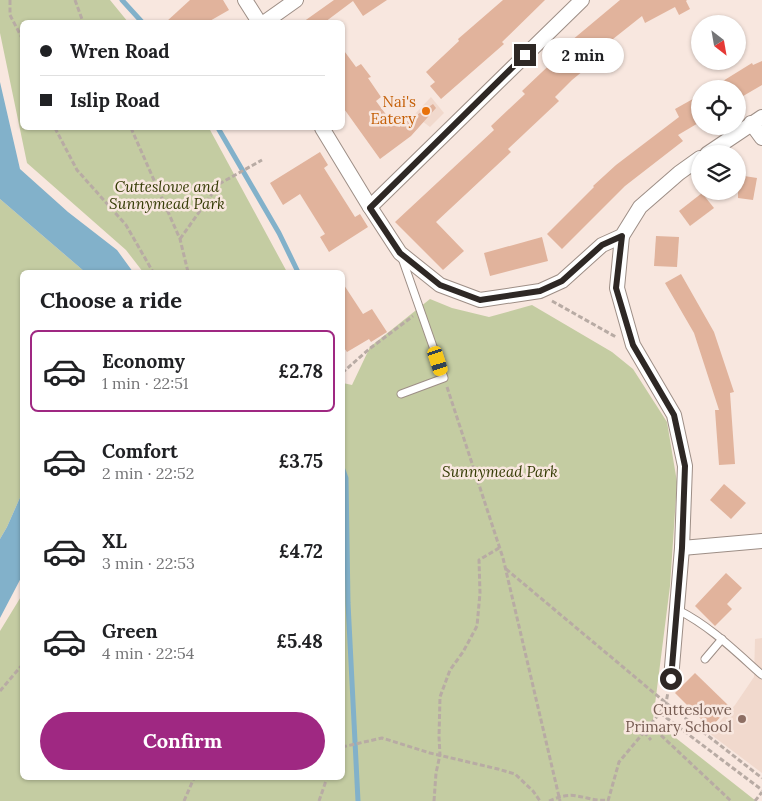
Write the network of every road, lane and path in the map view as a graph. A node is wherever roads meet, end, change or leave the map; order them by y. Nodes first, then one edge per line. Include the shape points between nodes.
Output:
1 (10, 0) edge
2 (75, 0) edge
3 (245, 0) edge
4 (296, 0) edge
5 (582, 0) edge
6 (82, 20) edge
7 (258, 20) edge
8 (268, 20) edge
9 (20, 34) edge
10 (757, 120) edge
11 (56, 130) edge
12 (132, 130) edge
13 (323, 130) edge
14 (762, 138) edge
15 (720, 145) edge
16 (262, 160) dead end
17 (691, 164) edge
18 (370, 208) junction
19 (622, 236) junction
20 (180, 239) junction
21 (400, 253) junction
22 (152, 270) edge
23 (188, 270) edge
24 (540, 291) junction
25 (421, 310) junction
26 (633, 345) junction
27 (345, 370) edge
28 (444, 378) junction
29 (400, 394) dead end
30 (762, 541) edge
31 (500, 548) junction
32 (682, 548) junction
33 (506, 569) junction
34 (678, 610) junction
35 (722, 639) junction
36 (705, 659) dead end
37 (20, 667) edge
38 (762, 675) edge
39 (671, 679) joint
40 (0, 690) edge
41 (666, 703) junction
42 (660, 713) junction
43 (650, 725) junction
44 (644, 732) junction
45 (651, 740) dead end
46 (345, 746) edge
47 (440, 755) junction
48 (762, 778) edge
49 (193, 780) edge
50 (325, 780) edge
51 (762, 791) edge
52 (560, 799) edge
53 (609, 800) edge
54 (184, 801) edge
55 (319, 801) edge
56 (434, 801) edge
57 (540, 801) edge
58 (549, 801) edge
59 (731, 801) edge
60 (755, 801) edge

1 - 9 path via 10,16
2 - 6 path
3 - 7 street
4 - 8 street
5 - 18 street
10 - 14 street
10 - 15 street
11 - 22 path via 77,170 126,225
12 - 20 path
13 - 18 street
16 - 20 path via 219,184
17 - 19 street via 640,206
18 - 21 street
19 - 24 street via 602,245 562,281
19 - 26 street via 616,288
20 - 23 path
21 - 24 street via 440,285 480,300
21 - 25 lane
24 - 26 path via 550,300
25 - 27 path
25 - 28 lane
26 - 32 street via 674,415 685,466
28 - 29 lane
28 - 31 path
30 - 32 street
31 - 33 path
31 - 47 path via 479,560 476,626 450,670 440,697
32 - 34 street
33 - 41 path
33 - 52 path
34 - 35 lane
34 - 39 street
35 - 36 lane
35 - 38 lane
37 - 40 path
39 - 41 path
41 - 42 path
41 - 48 path
42 - 43 path
42 - 51 path
43 - 44 path
43 - 59 path
44 - 45 path
44 - 53 path via 619,762
46 - 47 path via 382,738
47 - 56 path
47 - 57 path via 515,774
49 - 54 path
50 - 55 path
51 - 60 path
52 - 53 path via 577,795 590,801
52 - 58 path

